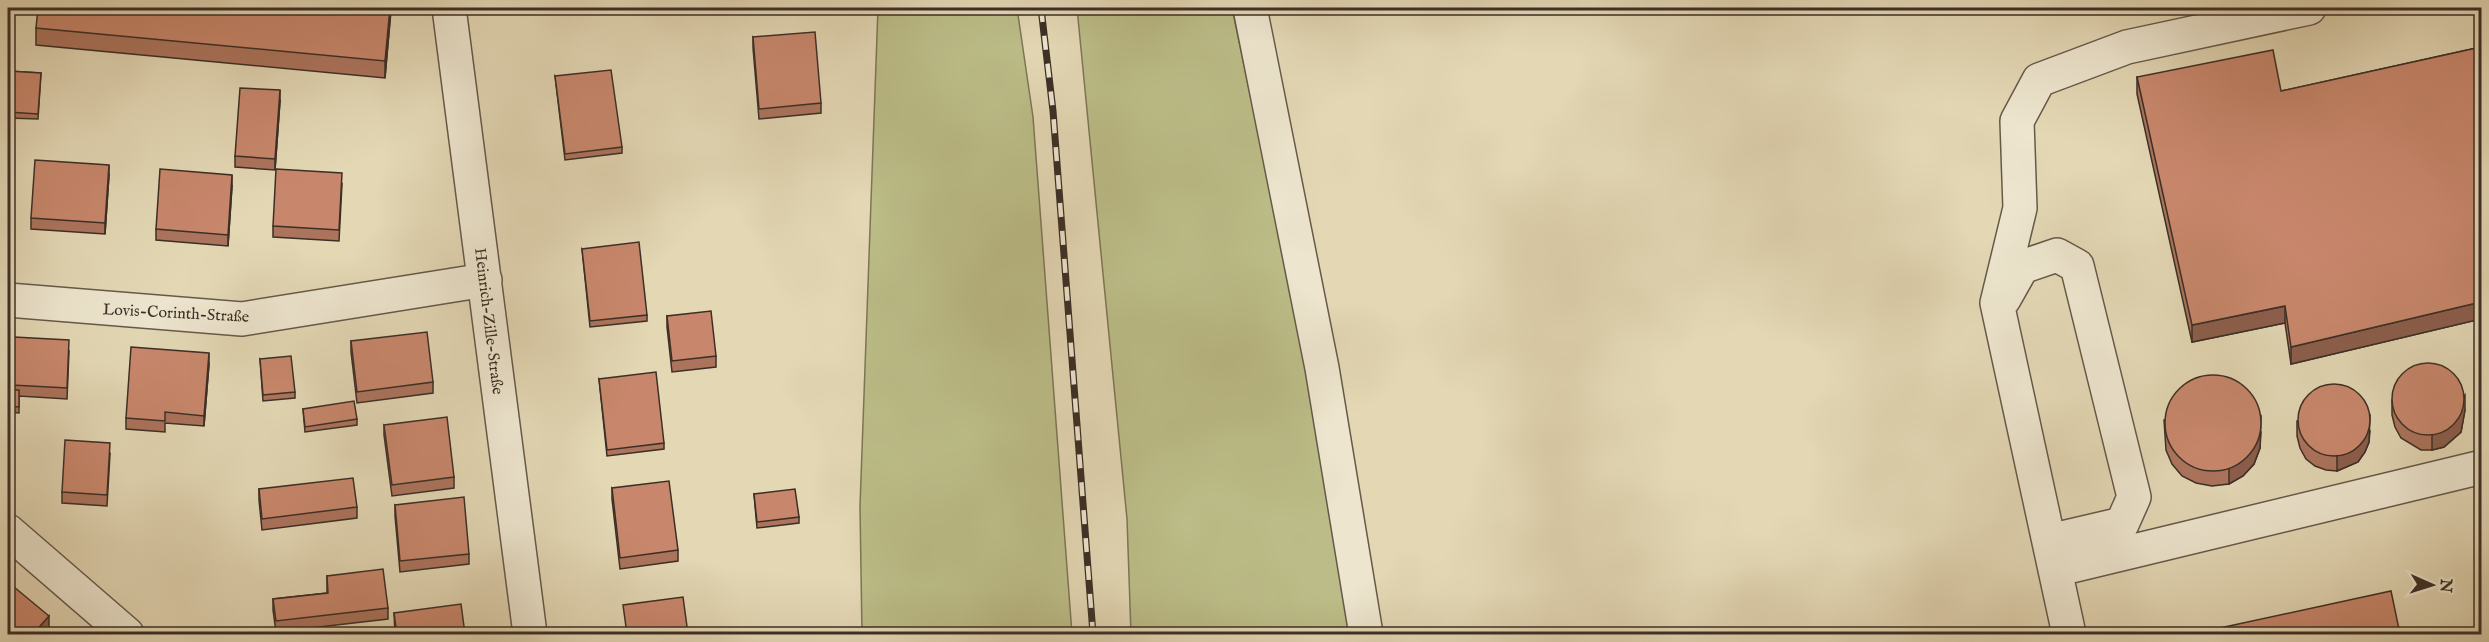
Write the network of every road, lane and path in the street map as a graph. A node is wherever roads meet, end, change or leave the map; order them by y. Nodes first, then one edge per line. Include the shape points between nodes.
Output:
1 (449, 8) edge
2 (1250, 8) edge
3 (2309, 8) edge
4 (2277, 11) edge
5 (485, 280) junction
6 (8, 300) edge
7 (1997, 303) junction
8 (2481, 467) edge
9 (8, 531) edge
10 (2052, 556) junction
11 (127, 634) edge
12 (530, 634) edge
13 (1366, 634) edge
14 (2068, 634) edge

1 - 5 street, Heinrich-Zille-Straße
2 - 13 street via 1322,368
3 - 4 street
4 - 7 street via 2127,47 2039,80 2017,122 2020,208
5 - 6 street, Lovis-Corinth-Straße via 242,320
5 - 12 street, Heinrich-Zille-Straße
7 - 10 street
7 - 10 street via 2003,300 2022,267 2057,255 2078,266 2134,497 2122,524
8 - 10 street
9 - 11 street
10 - 14 street

